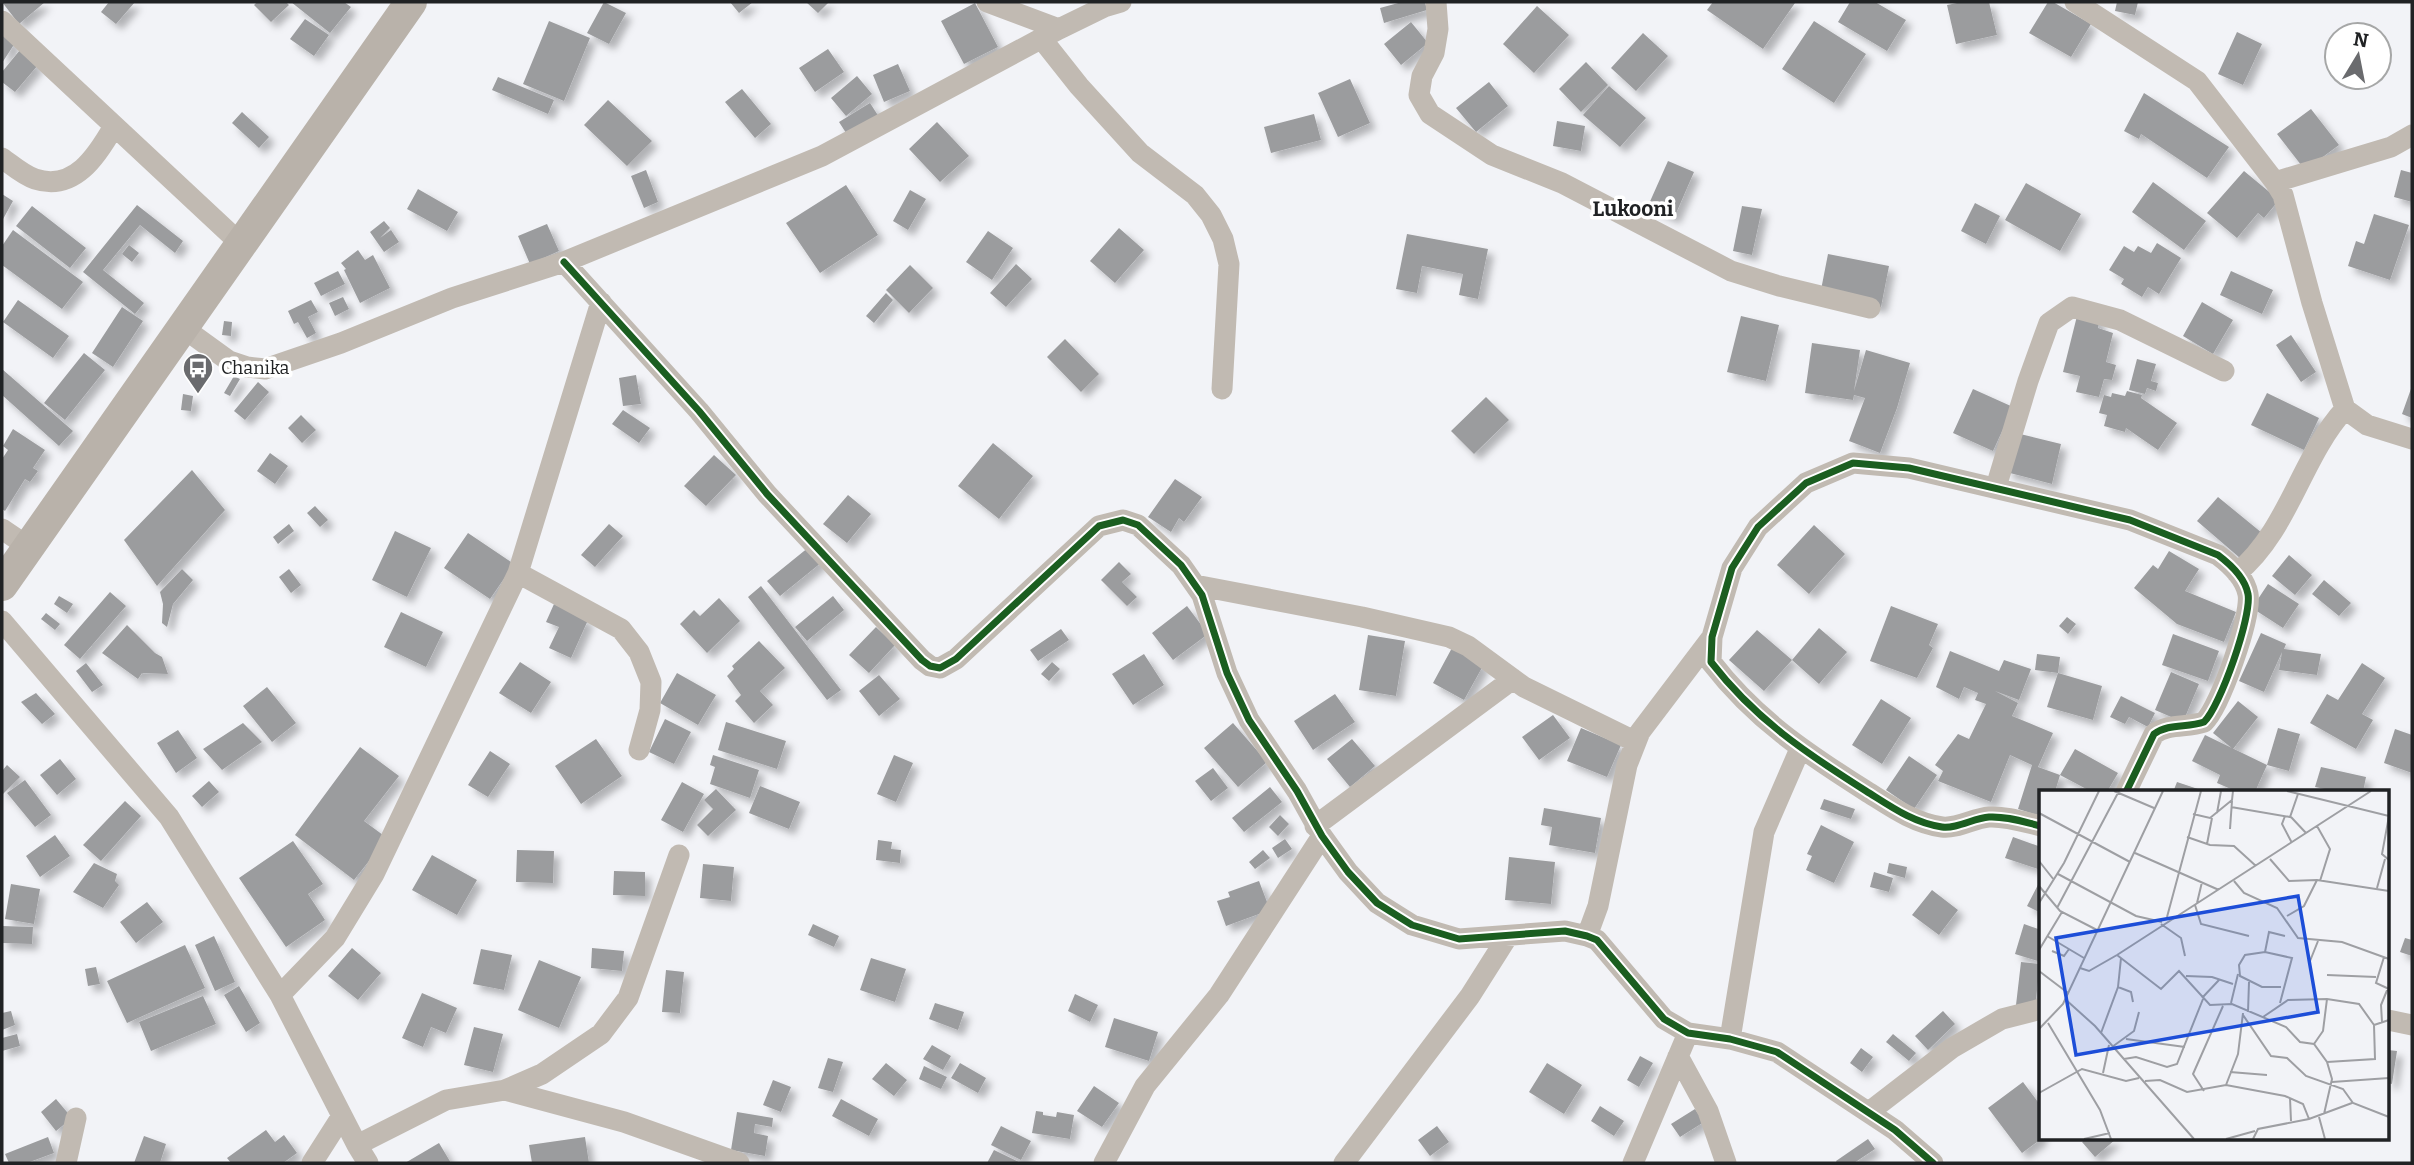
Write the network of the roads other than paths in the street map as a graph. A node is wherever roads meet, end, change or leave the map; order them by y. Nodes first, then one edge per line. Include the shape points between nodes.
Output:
1 (411, 2) edge
2 (987, 2) edge
3 (1436, 2) edge
4 (2075, 2) edge
5 (1110, 3) edge
6 (2, 21) edge
7 (1050, 34) junction
8 (114, 127) junction
9 (2412, 135) edge
10 (2, 158) edge
11 (2275, 182) junction
12 (242, 245) junction
13 (564, 262) junction
14 (601, 302) junction
15 (1870, 308) dead end
16 (182, 327) junction
17 (2224, 371) dead end
18 (1222, 389) dead end
19 (2346, 409) junction
20 (2412, 439) edge
21 (1996, 487) junction
22 (15, 538) edge
23 (518, 573) junction
24 (2237, 573) junction
25 (2, 585) edge
26 (1195, 585) junction
27 (2, 621) edge
28 (1712, 637) junction
29 (1513, 679) junction
30 (1636, 742) junction
31 (1800, 749) junction
32 (639, 750) dead end
33 (2127, 790) edge
34 (2039, 826) edge
35 (1319, 831) junction
36 (679, 855) dead end
37 (1508, 936) junction
38 (1587, 936) junction
39 (280, 995) junction
40 (2039, 1010) edge
41 (2390, 1020) edge
42 (2412, 1025) edge
43 (1688, 1033) junction
44 (1730, 1039) junction
45 (1678, 1056) junction
46 (505, 1090) junction
47 (1869, 1112) junction
48 (342, 1116) junction
49 (76, 1118) dead end
50 (363, 1154) edge
51 (66, 1163) edge
52 (312, 1163) edge
53 (738, 1163) edge
54 (1104, 1163) edge
55 (1344, 1163) edge
56 (1633, 1163) edge
57 (1726, 1163) edge
58 (1933, 1163) edge

1 - 12 main road
2 - 7 street
3 - 15 street via 1434,53 1422,76 1419,95 1430,114 1492,155 1562,183 1731,271
4 - 11 street via 2197,81
5 - 7 street
6 - 8 street
7 - 13 street via 822,156
7 - 18 street via 1079,86 1139,153 1195,195 1223,239 1229,264
8 - 10 street via 84,169 54,183 33,178
8 - 12 street
9 - 11 street via 2390,147
11 - 19 street via 2283,195
12 - 16 main road
13 - 14 street
13 - 16 street via 452,298 265,369 229,361
14 - 23 street
14 - 26 street via 767,494 930,666 940,668 956,659 1099,526 1111,521 1138,525 1181,565
16 - 22 main road
17 - 21 street via 2120,320 2072,307 2049,323
19 - 20 street via 2367,425
19 - 24 street via 2330,426 2272,534
21 - 24 street via 2130,520 2218,555
21 - 28 street via 1909,468 1853,463 1806,483 1758,527 1732,568
22 - 25 main road
23 - 32 street via 621,629 639,652 651,682 650,710
23 - 39 street via 374,874 335,938
24 - 33 street via 2248,592 2248,608 2214,710 2204,722 2154,734
26 - 29 street via 1449,637
26 - 35 street via 1249,720
27 - 39 street via 169,817
28 - 30 street
28 - 31 street via 1711,662 1722,676
29 - 30 street
29 - 35 street
30 - 38 street
31 - 34 street via 1909,818 1945,828 1990,817
31 - 44 street via 1764,832
35 - 37 street via 1377,903 1412,925 1459,939
35 - 54 street via 1219,995 1145,1086
36 - 46 street via 628,998 601,1034 542,1074
37 - 38 street via 1565,931
37 - 55 street via 1470,996
38 - 43 street via 1597,940 1664,1019
39 - 48 street
40 - 47 street via 2002,1019 1952,1048
41 - 42 street
43 - 44 street
43 - 45 street
44 - 47 street via 1777,1052
45 - 56 street
45 - 57 street via 1708,1111
46 - 50 street via 446,1100
46 - 53 street via 624,1122
47 - 58 street
48 - 50 street
48 - 52 street
49 - 51 street

